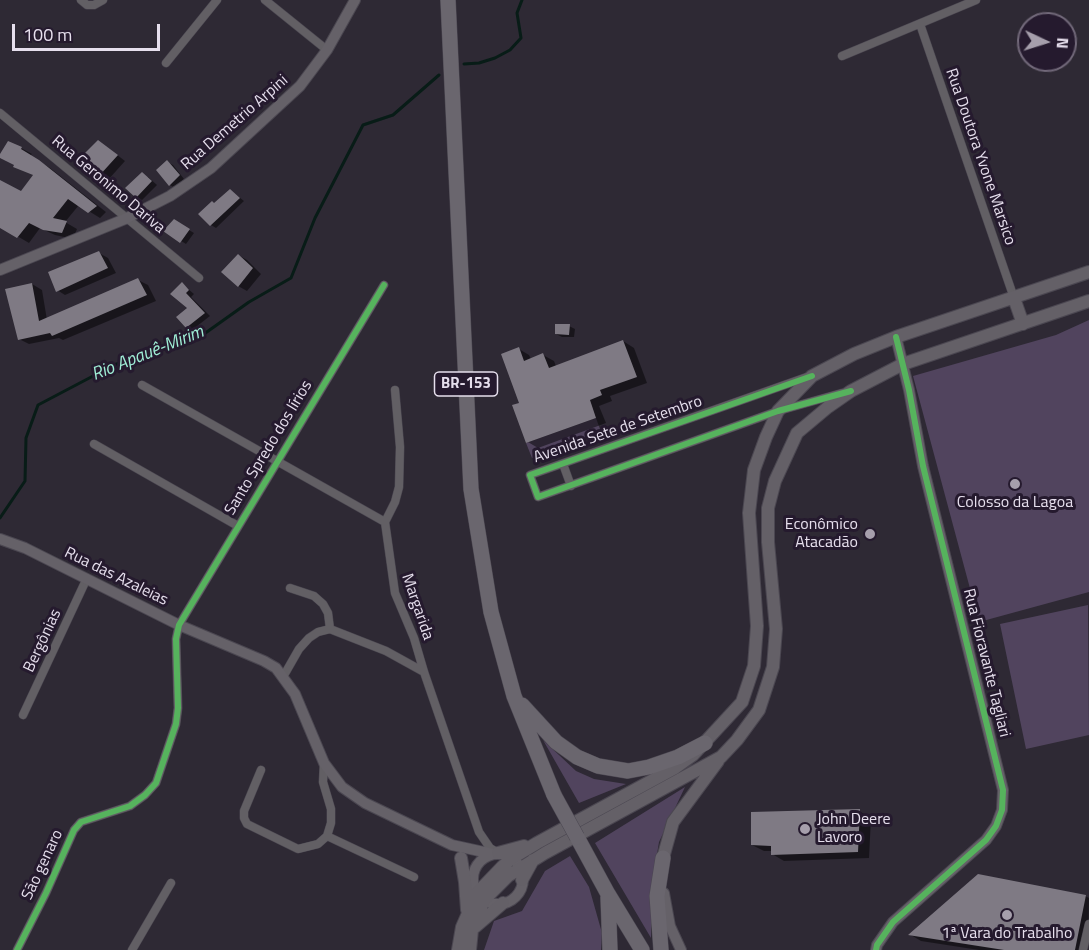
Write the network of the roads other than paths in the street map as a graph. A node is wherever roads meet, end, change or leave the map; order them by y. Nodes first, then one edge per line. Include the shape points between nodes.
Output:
1 (103, 0) edge
2 (217, 0) edge
3 (265, 0) edge
4 (355, 0) edge
5 (448, 0) edge
6 (976, 0) edge
7 (84, 2) edge
8 (920, 24) junction
9 (327, 50) junction
10 (842, 56) dead end
11 (166, 63) dead end
12 (0, 112) edge
13 (125, 219) junction
14 (0, 270) edge
15 (1089, 272) edge
16 (199, 278) dead end
17 (384, 285) dead end
18 (1014, 298) junction
19 (1089, 301) edge
20 (1023, 324) junction
21 (896, 337) junction
22 (903, 364) junction
23 (812, 376) junction
24 (142, 385) dead end
25 (395, 390) dead end
26 (851, 391) junction
27 (778, 411) junction
28 (94, 444) dead end
29 (277, 462) junction
30 (563, 464) junction
31 (571, 486) junction
32 (385, 522) junction
33 (238, 526) junction
34 (0, 539) edge
35 (87, 578) junction
36 (290, 588) dead end
37 (178, 625) junction
38 (330, 629) junction
39 (424, 672) junction
40 (283, 677) junction
41 (514, 696) junction
42 (23, 715) dead end
43 (705, 743) junction
44 (721, 757) junction
45 (324, 763) junction
46 (261, 770) dead end
47 (327, 836) junction
48 (537, 843) junction
49 (452, 845) junction
50 (496, 854) junction
51 (461, 858) junction
52 (663, 858) junction
53 (534, 859) junction
54 (516, 862) junction
55 (473, 875) junction
56 (414, 877) dead end
57 (522, 880) junction
58 (171, 883) dead end
59 (608, 894) junction
60 (480, 896) junction
61 (503, 903) junction
62 (467, 914) junction
63 (1089, 924) edge
64 (472, 930) junction
65 (17, 950) edge
66 (132, 950) edge
67 (459, 950) edge
68 (470, 950) edge
69 (610, 950) edge
70 (642, 950) edge
71 (662, 950) edge
72 (681, 950) edge
73 (876, 950) edge
74 (1083, 950) edge

1 - 7 street via 94,5
2 - 11 street
3 - 9 street
4 - 9 street, Rua Demetrio Arpini
5 - 41 highway, BR-153 via 471,489 491,612
6 - 8 street
8 - 10 street
8 - 18 street, Rua Doutora Yvone Marsico
9 - 13 street, Rua Demetrio Arpini via 300,87 210,168 170,196
12 - 13 street, Rua Geronimo Dariva
13 - 14 street, Rua Demetrio Arpini
13 - 16 street, Rua Geronimo Dariva
15 - 18 main road, Avenida Sete de Setembro
17 - 29 street, Santo Spredo dos lírios
18 - 20 main road
18 - 21 main road, Avenida Sete de Setembro
19 - 20 main road, Avenida Sete de Setembro
20 - 22 main road, Avenida Sete de Setembro
21 - 22 street, Rua Fioravante Tagliari
21 - 23 main road, Avenida Sete de Setembro
22 - 26 main road, Avenida Sete de Setembro
22 - 73 street, Rua Fioravante Tagliari via 923,466 1003,790 1002,810 986,840 892,922
23 - 27 main road, Avenida Sete de Setembro
23 - 30 street, Avenida Sete de Setembro
24 - 29 street
25 - 32 street via 399,487
26 - 27 street, Avenida Sete de Setembro
26 - 44 main road, Avenida Sete de Setembro via 797,433 776,481 768,508 776,628 773,667 759,710
27 - 31 street, Avenida Sete de Setembro
27 - 43 main road, Avenida Sete de Setembro via 754,470 749,513 757,626 754,666 742,702
28 - 33 street
29 - 32 street
29 - 33 street, Santo Spredo dos lírios
30 - 31 street
30 - 31 street, Avenida Sete de Setembro via 530,476 538,497
32 - 39 street, Margarida via 395,593
33 - 37 street, Santo Spredo dos lírios
34 - 35 street, Rua das Azaleias
35 - 37 street, Rua das Azaleias
35 - 42 street, Bergônias
36 - 38 street via 314,596 323,604
37 - 40 street, Rua das Azaleias via 264,661
37 - 65 street, São genaro via 176,724 156,783 130,806 81,822 74,830
38 - 39 street via 386,651
38 - 40 street via 309,638
39 - 50 street, Margarida via 479,832
40 - 45 street, Rua das Azaleias
41 - 43 highway via 556,742 598,766 628,771 649,767
41 - 59 highway, BR-153, bridge via 554,795
43 - 48 main road, Avenida Sete de Setembro via 675,768
44 - 52 main road, Avenida Sete de Setembro via 673,822
44 - 53 main road, Avenida Sete de Setembro
45 - 47 street via 324,789 332,816
45 - 49 street, Rua das Azaleias via 353,796
46 - 47 street via 244,811 247,824 298,849 318,844
47 - 56 street
48 - 50 main road
48 - 54 main road, Avenida Sete de Setembro
49 - 50 street, Rua das Azaleias
49 - 51 street, Rua das Azaleias
50 - 54 street, Rua das Azaleias
50 - 55 street via 478,862
51 - 55 street, Rua das Azaleias
51 - 62 main road
52 - 71 highway via 657,896
52 - 72 street via 664,900
53 - 54 main road, Avenida Sete de Setembro
53 - 57 main road
54 - 57 street
54 - 60 main road, Avenida Sete de Setembro via 508,876
55 - 60 street
57 - 61 street via 518,893
58 - 66 street
59 - 69 highway
59 - 70 highway, BR-153
60 - 61 street
60 - 62 main road, Avenida Sete de Setembro
60 - 64 main road, Avenida Sete de Setembro
61 - 64 main road
62 - 67 main road, Avenida Sete de Setembro
63 - 74 street
64 - 68 main road, Avenida Sete de Setembro

